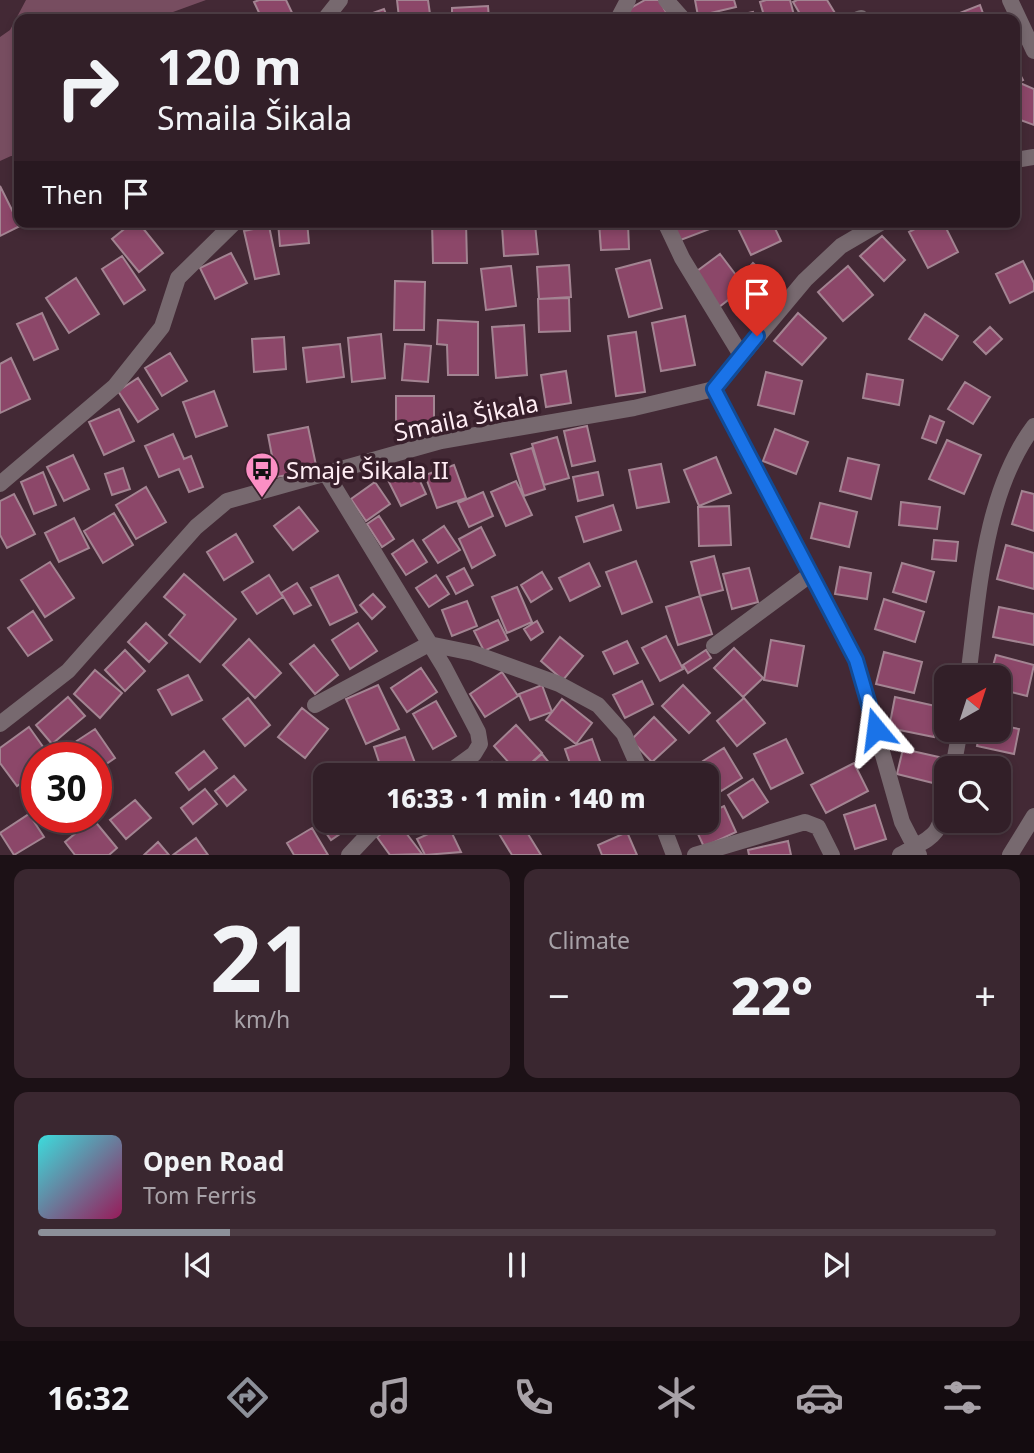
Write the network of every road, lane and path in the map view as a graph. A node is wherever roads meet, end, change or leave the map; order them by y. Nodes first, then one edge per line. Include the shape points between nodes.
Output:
1 (340, 0) edge
2 (666, 0) edge
3 (329, 14) edge
4 (679, 14) edge
5 (1020, 24) edge
6 (1034, 51) edge
7 (229, 228) edge
8 (668, 228) edge
9 (872, 228) edge
10 (741, 355) junction
11 (714, 389) junction
12 (1034, 426) edge
13 (327, 475) junction
14 (0, 484) edge
15 (811, 575) junction
16 (429, 644) junction
17 (713, 646) dead end
18 (970, 665) edge
19 (315, 705) dead end
20 (0, 724) edge
21 (462, 763) edge
22 (637, 763) edge
23 (1034, 816) edge
24 (370, 833) edge
25 (666, 833) edge
26 (936, 833) edge
27 (911, 852) edge
28 (349, 855) edge
29 (674, 855) edge
30 (695, 855) edge
31 (832, 855) edge
32 (1010, 855) edge

1 - 3 street
2 - 4 street
5 - 6 street
7 - 14 street via 178,278 162,327 115,386
8 - 10 street
9 - 10 street via 823,263
10 - 11 street
11 - 13 street, Smaila Šikala via 634,408 442,441
11 - 15 street
12 - 18 street via 1016,450 999,489
13 - 16 street
13 - 20 street, Smaila Šikala via 227,501 216,508 68,671
15 - 17 street
15 - 27 street via 856,660
16 - 19 street
16 - 21 street via 478,732 480,744
16 - 22 street via 514,667 598,705 624,734
23 - 32 street
24 - 28 street
25 - 29 street
26 - 27 street
30 - 31 street via 805,821 818,827

